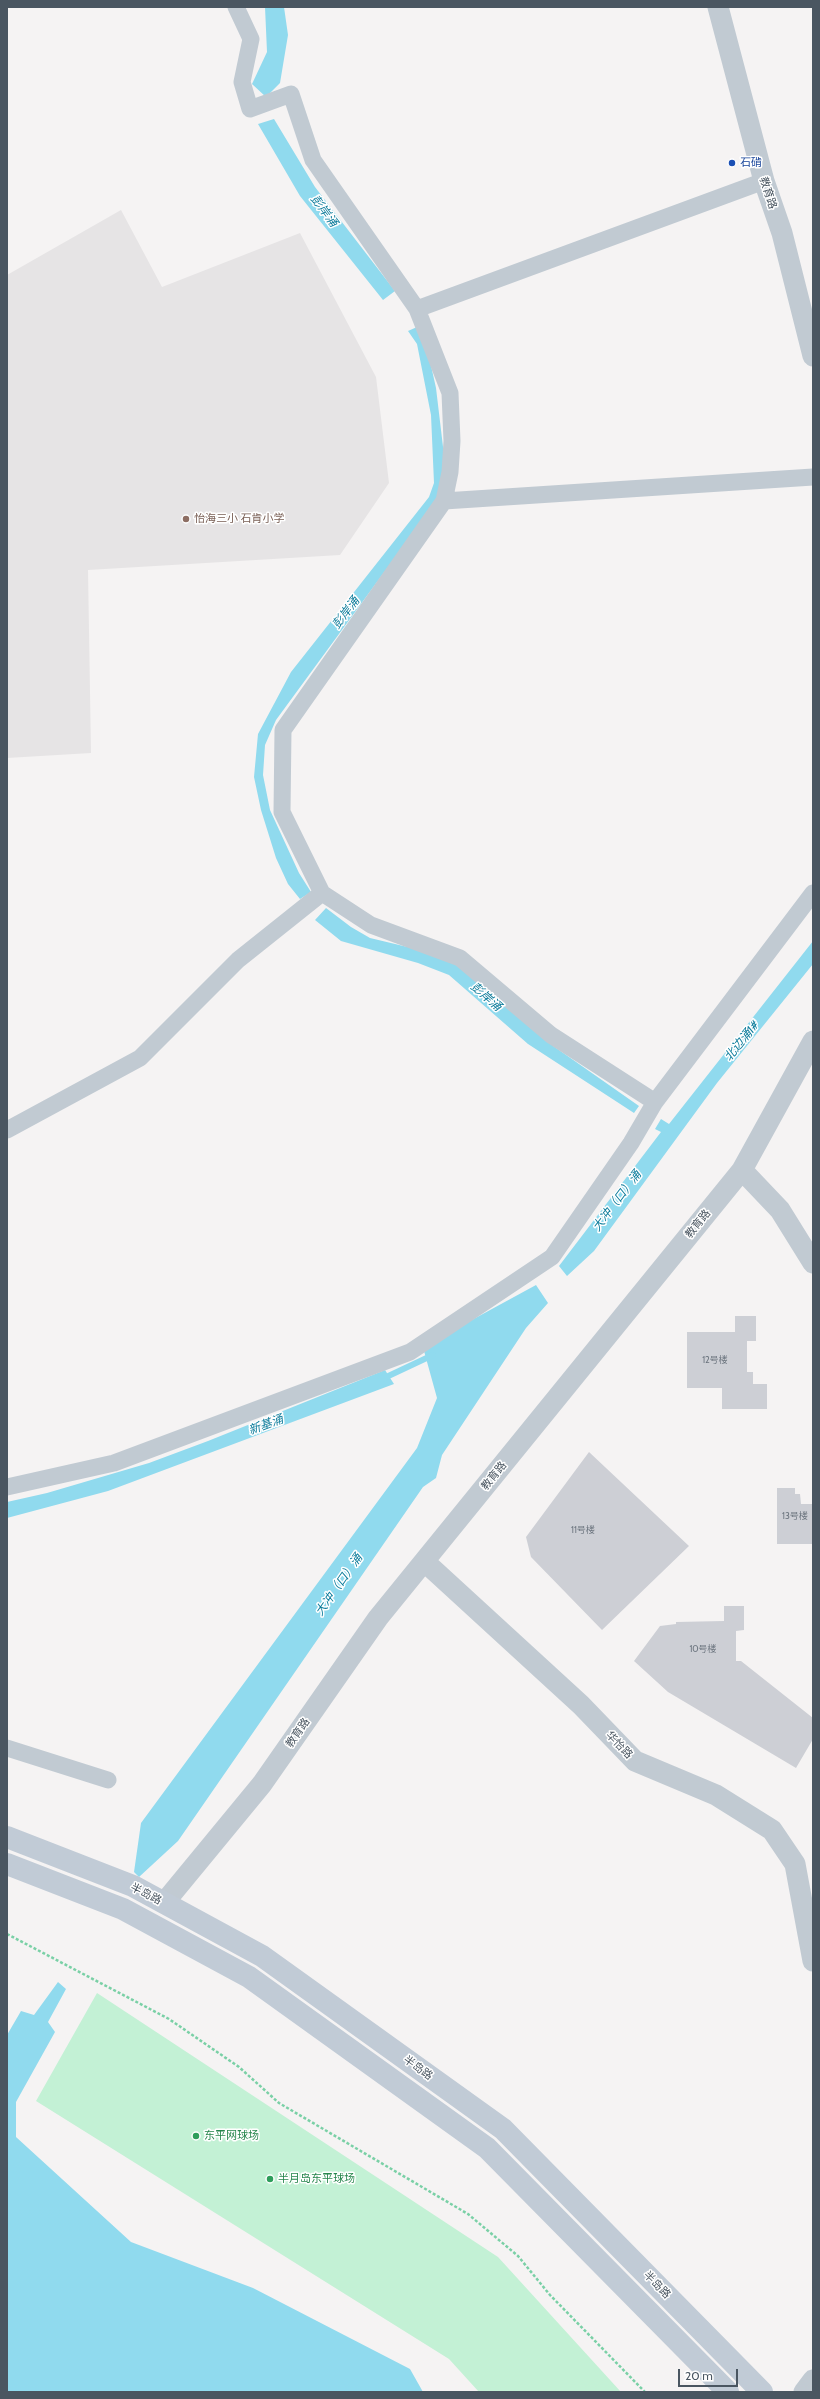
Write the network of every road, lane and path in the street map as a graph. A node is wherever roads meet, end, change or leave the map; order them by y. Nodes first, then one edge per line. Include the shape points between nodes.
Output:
1 (236, 7) edge
2 (718, 7) edge
3 (764, 181) junction
4 (417, 309) junction
5 (813, 356) edge
6 (813, 477) edge
7 (444, 501) junction
8 (322, 893) junction
9 (813, 893) edge
10 (813, 1041) edge
11 (655, 1102) junction
12 (7, 1130) edge
13 (742, 1170) junction
14 (813, 1263) edge
15 (7, 1487) edge
16 (425, 1562) junction
17 (7, 1748) edge
18 (108, 1780) dead end
19 (7, 1837) edge
20 (7, 1864) edge
21 (164, 1903) junction
22 (7, 1934) edge
23 (813, 1960) edge
24 (813, 2380) edge
25 (645, 2392) edge
26 (728, 2392) edge
27 (762, 2392) edge
28 (804, 2392) edge

1 - 4 street via 251,39 242,82 250,109 291,94 313,160
2 - 3 street, 教育路
3 - 4 street
3 - 5 street, 教育路 via 782,233
4 - 7 street via 450,393 452,441 450,472
6 - 7 street
7 - 8 street via 283,730 282,812
8 - 11 street via 371,925 460,958 551,1035
8 - 12 street via 238,960 140,1058
9 - 11 street
10 - 13 street, 教育路
11 - 15 street via 631,1143 552,1256 410,1352 114,1463
13 - 14 street via 780,1210
13 - 16 street, 教育路
16 - 21 street, 教育路 via 378,1618 262,1784
16 - 23 street, 华怡路 via 581,1705 635,1761 716,1795 772,1830 795,1864
17 - 18 street
19 - 21 main road, 半岛路 via 133,1886
20 - 26 main road via 123,1909 249,1978 487,2148
21 - 27 main road, 半岛路 via 262,1956 503,2129
22 - 25 path via 169,2019 239,2067 279,2103 468,2214 518,2256 550,2295
24 - 28 street

